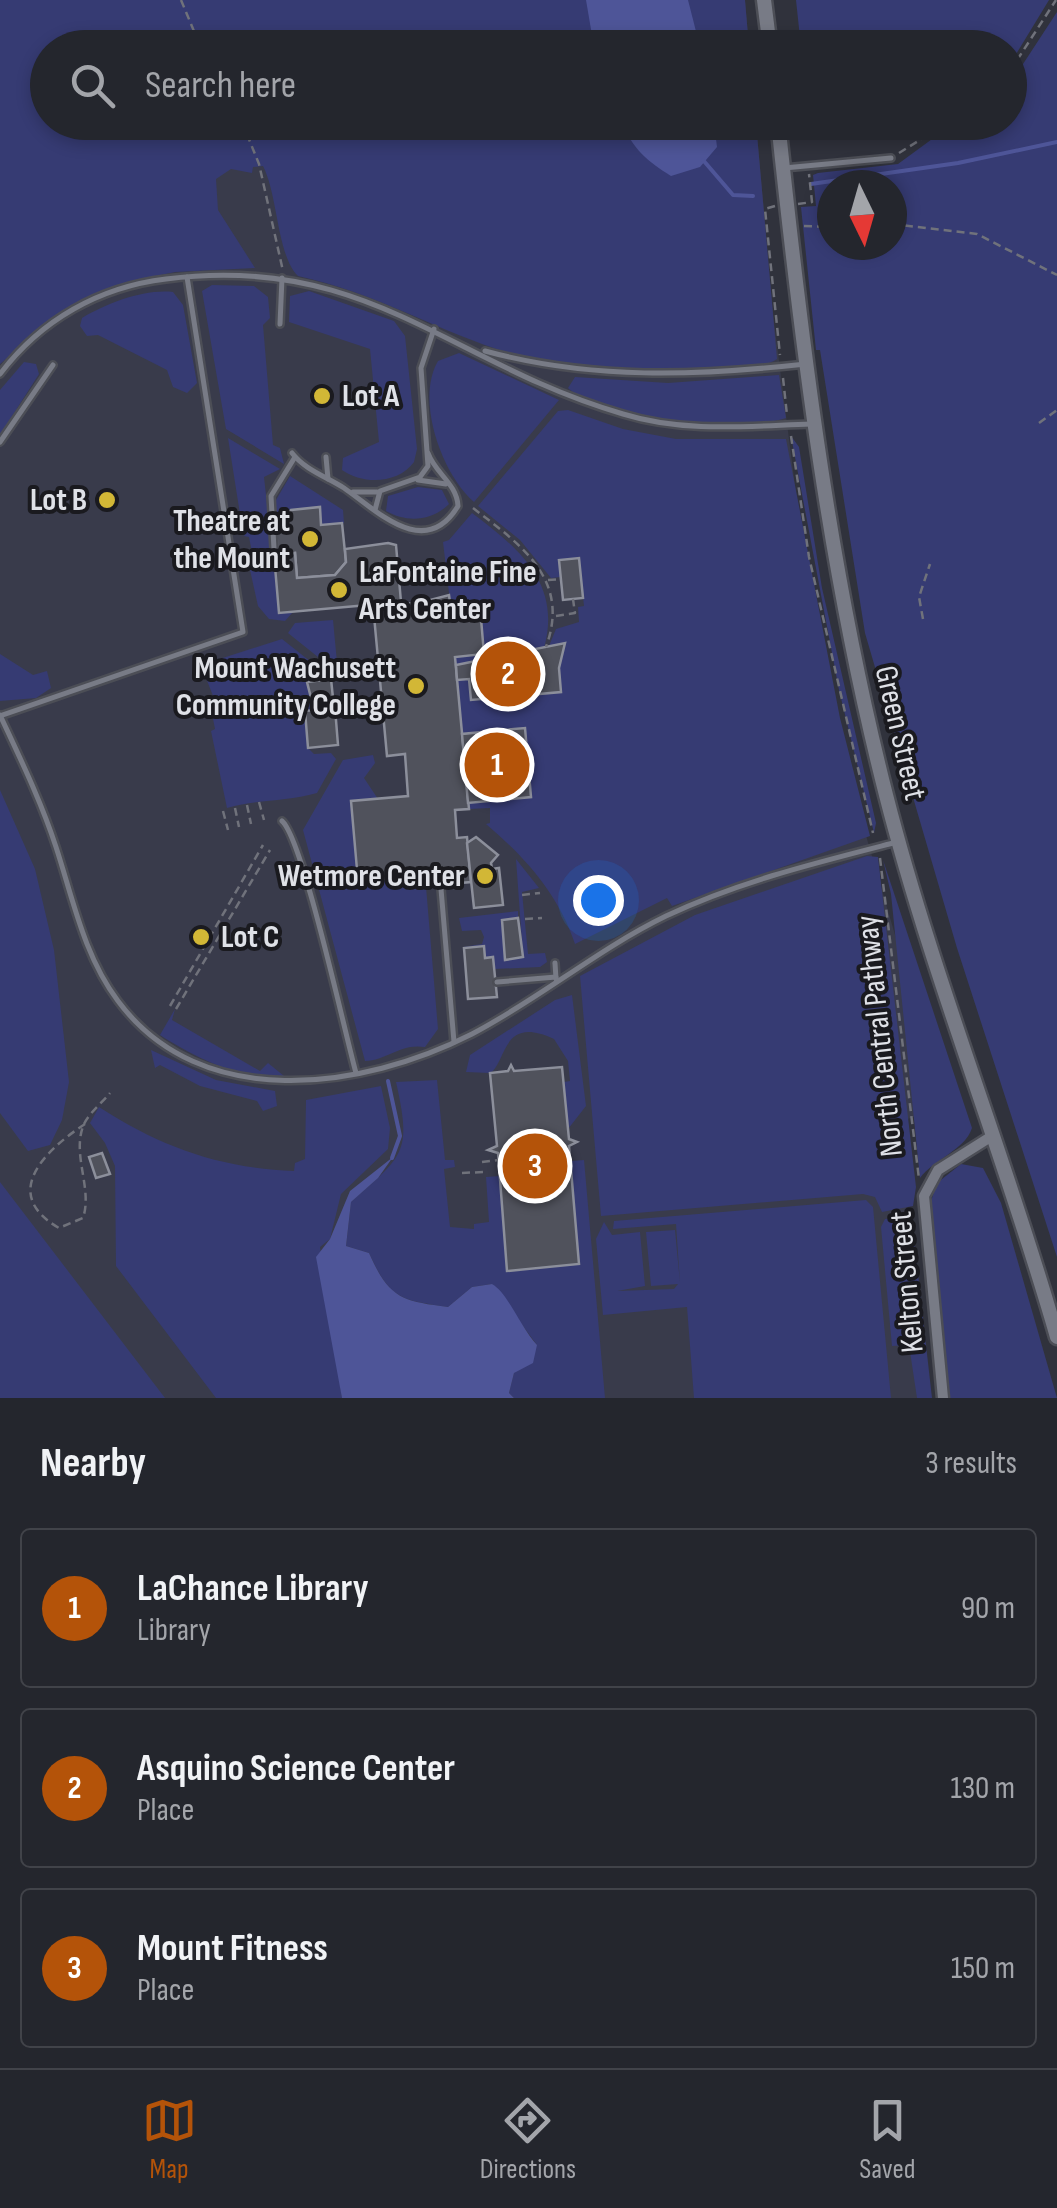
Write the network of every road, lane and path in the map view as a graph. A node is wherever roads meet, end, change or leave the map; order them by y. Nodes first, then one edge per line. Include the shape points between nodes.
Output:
1 (181, 0) edge
2 (764, 0) edge
3 (1056, 0) edge
4 (194, 30) edge
5 (768, 30) edge
6 (1027, 45) edge
7 (249, 140) edge
8 (780, 140) edge
9 (920, 140) edge
10 (890, 158) joint
11 (809, 167) junction
12 (783, 168) junction
13 (801, 204) dead end
14 (768, 207) dead end
15 (789, 224) junction
16 (817, 226) edge
17 (907, 226) edge
18 (1057, 275) edge
19 (187, 276) junction
20 (282, 278) junction
21 (280, 324) dead end
22 (434, 330) junction
23 (472, 348) junction
24 (780, 355) dead end
25 (807, 364) junction
26 (54, 365) dead end
27 (0, 374) edge
28 (783, 378) dead end
29 (1057, 410) edge
30 (787, 414) dead end
31 (1040, 423) dead end
32 (814, 424) junction
33 (790, 435) dead end
34 (0, 442) edge
35 (428, 453) junction
36 (326, 457) dead end
37 (328, 479) junction
38 (411, 481) junction
39 (345, 488) junction
40 (453, 489) junction
41 (380, 490) junction
42 (473, 508) dead end
43 (379, 517) junction
44 (274, 549) dead end
45 (930, 564) dead end
46 (561, 579) dead end
47 (545, 580) junction
48 (573, 599) dead end
49 (554, 616) junction
50 (923, 619) dead end
51 (546, 647) dead end
52 (0, 715) edge
53 (260, 802) dead end
54 (247, 805) dead end
55 (235, 808) dead end
56 (223, 811) dead end
57 (264, 820) dead end
58 (282, 821) dead end
59 (252, 824) dead end
60 (240, 827) dead end
61 (228, 830) dead end
62 (873, 834) dead end
63 (898, 842) junction
64 (263, 845) dead end
65 (270, 850) dead end
66 (880, 858) dead end
67 (441, 889) dead end
68 (540, 893) dead end
69 (522, 894) dead end
70 (542, 918) dead end
71 (524, 919) dead end
72 (555, 962) dead end
73 (556, 979) junction
74 (497, 982) dead end
75 (170, 1006) dead end
76 (176, 1009) dead end
77 (454, 1042) junction
78 (356, 1074) junction
79 (110, 1093) dead end
80 (84, 1124) junction
81 (992, 1136) junction
82 (498, 1160) dead end
83 (482, 1162) dead end
84 (483, 1172) dead end
85 (462, 1174) dead end
86 (919, 1180) dead end
87 (1057, 1338) edge
88 (943, 1398) edge

1 - 4 path
2 - 5 street
3 - 6 path
7 - 20 path via 284,261
8 - 12 street, Green Street
9 - 10 path
10 - 11 lane
11 - 12 lane
11 - 13 path via 812,202
12 - 15 street, Green Street
14 - 24 path
15 - 16 path
15 - 25 street, Green Street
17 - 18 path via 977,234
19 - 20 lane
19 - 27 lane via 127,286 76,307 38,333
19 - 52 lane via 243,632
20 - 21 lane
20 - 22 lane via 352,294
22 - 23 lane
22 - 35 lane via 421,368
23 - 25 lane via 641,375
23 - 32 lane via 583,401 638,419 699,427
25 - 32 street, Green Street
26 - 34 lane
28 - 30 path
29 - 31 path
32 - 63 street, Green Street via 849,634
33 - 62 path via 809,557
35 - 38 lane via 425,472
35 - 40 lane
36 - 37 lane
37 - 39 lane
37 - 44 lane via 294,455 271,496
38 - 40 lane via 438,481
38 - 41 lane
39 - 41 lane
39 - 43 lane
40 - 43 lane via 458,506 440,523 409,529
41 - 43 lane via 374,502
42 - 47 path via 536,562
45 - 50 path via 920,590
46 - 47 path
47 - 49 path
48 - 49 path via 575,613
49 - 51 path
52 - 78 lane via 45,818 94,962 131,1017 183,1057 229,1074 298,1080
53 - 57 path
54 - 59 path
55 - 60 path
56 - 61 path
58 - 78 lane via 302,869
63 - 73 lane via 764,878 684,909
63 - 81 street, Green Street
64 - 75 path
65 - 76 path
66 - 86 path, North Central Pathway
67 - 77 lane
68 - 69 path
70 - 71 path
72 - 73 lane
73 - 74 lane
73 - 77 lane
77 - 78 lane
79 - 80 path
80 - 80 path via 88,1202 83,1218 59,1228 26,1201 26,1182 33,1165
81 - 87 street, Green Street
81 - 88 street, Kelton Street via 938,1170 924,1196
82 - 83 path
84 - 85 path

